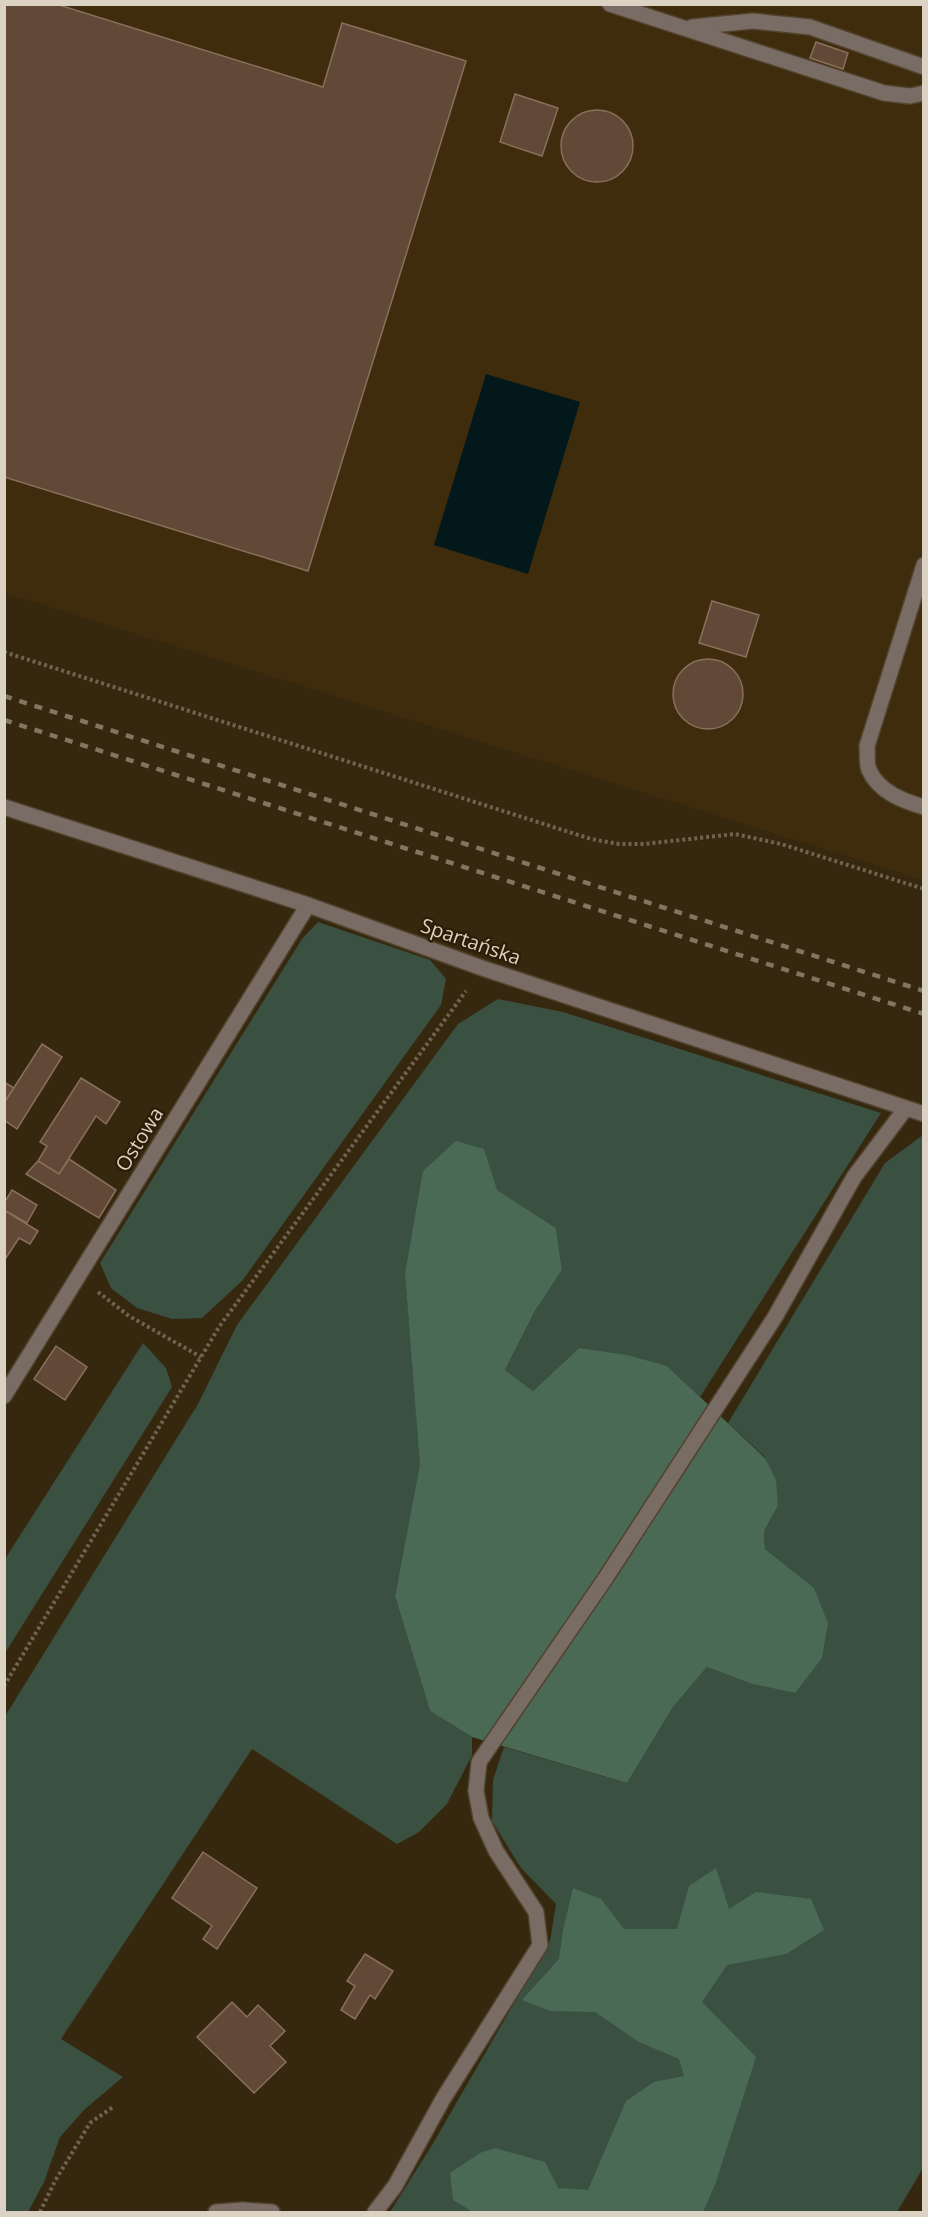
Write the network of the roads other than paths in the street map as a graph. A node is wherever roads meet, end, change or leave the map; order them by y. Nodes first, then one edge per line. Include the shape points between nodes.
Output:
1 (610, 4) edge
2 (686, 28) junction
3 (924, 67) edge
4 (924, 93) edge
5 (924, 565) edge
6 (4, 807) edge
7 (924, 807) edge
8 (308, 905) junction
9 (906, 1108) junction
10 (924, 1114) edge
11 (4, 1396) edge
12 (216, 2212) edge
13 (272, 2212) edge
14 (375, 2212) edge

1 - 2 street
2 - 3 street via 753,21 810,27
2 - 4 street via 884,93
5 - 7 street via 867,746 868,769 878,783 898,799
6 - 8 street, Spartańska
8 - 9 street, Spartańska via 482,968
8 - 11 street, Ostowa
9 - 10 street, Spartańska
9 - 14 street via 854,1177 775,1317 605,1579 479,1762 476,1791 481,1818 496,1851 536,1912 540,1945 443,2099 395,2186
12 - 13 street

